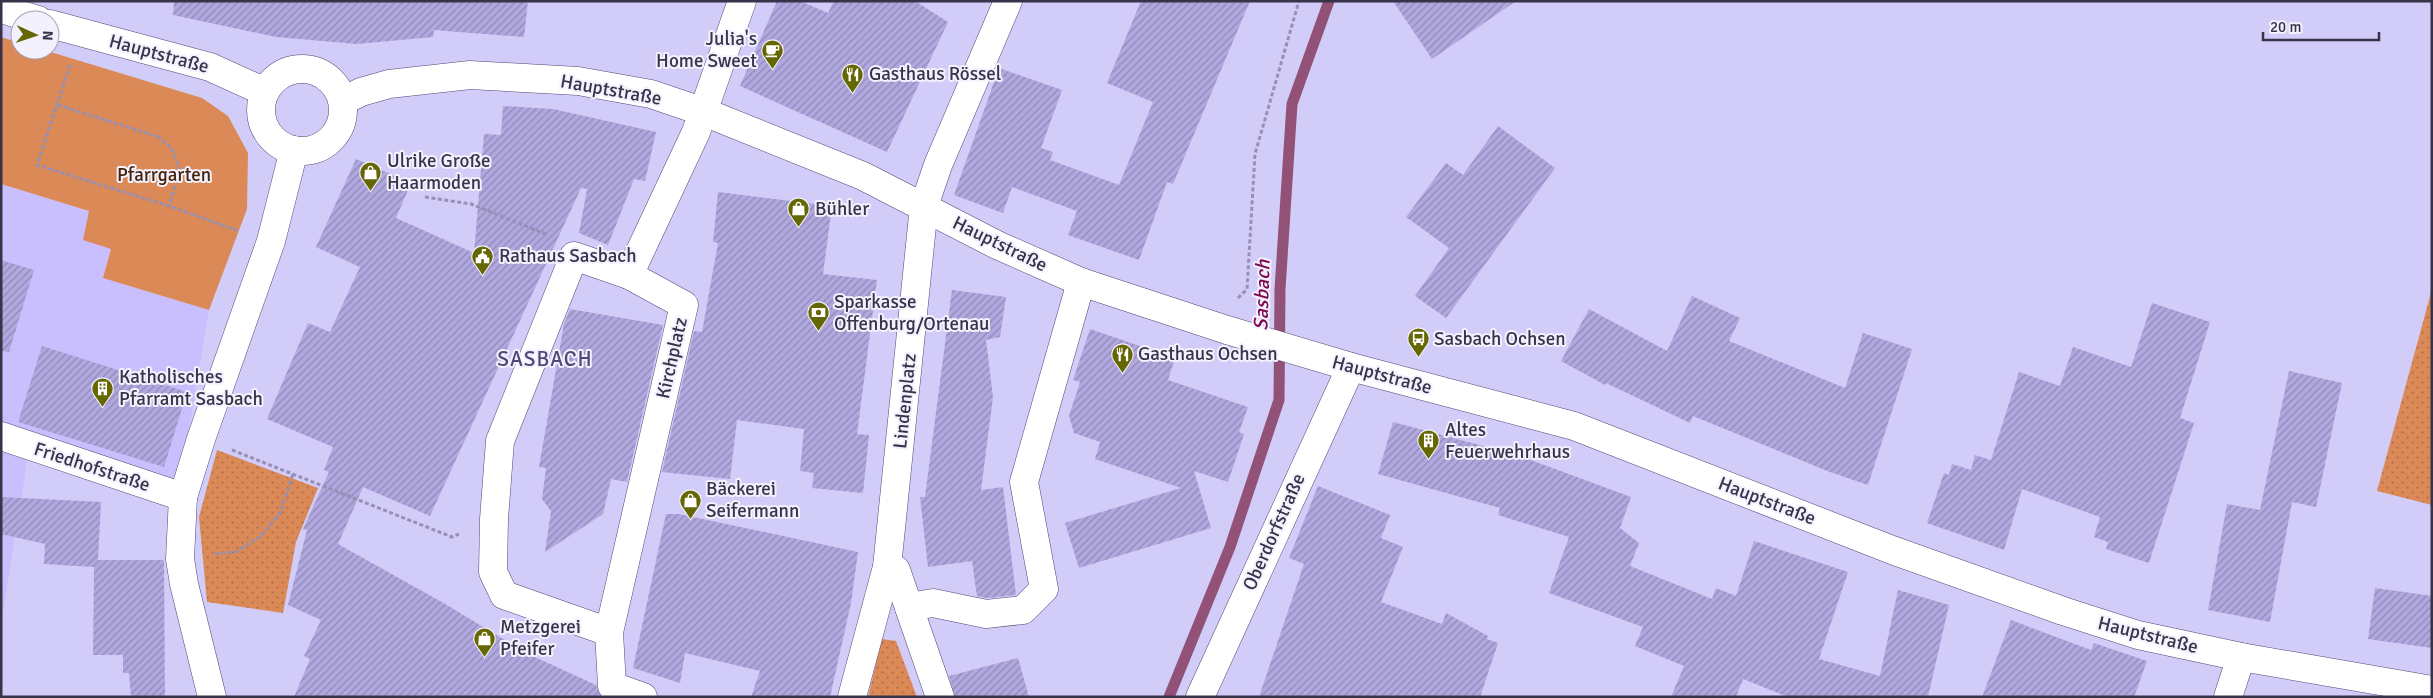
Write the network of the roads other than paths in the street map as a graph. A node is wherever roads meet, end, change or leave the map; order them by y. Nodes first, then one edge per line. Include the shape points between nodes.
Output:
1 (742, 1) edge
2 (1008, 1) edge
3 (60, 27) edge
4 (265, 92) junction
5 (343, 101) junction
6 (704, 112) junction
7 (294, 150) junction
8 (924, 206) junction
9 (629, 275) junction
10 (1081, 282) junction
11 (1351, 367) junction
12 (1, 436) edge
13 (183, 497) junction
14 (887, 566) junction
15 (908, 607) junction
16 (609, 632) junction
17 (2241, 657) junction
18 (2432, 690) edge
19 (212, 697) edge
20 (643, 697) edge
21 (852, 697) edge
22 (940, 697) edge
23 (1200, 697) edge
24 (2228, 697) edge

1 - 6 street
2 - 8 street, Lindenplatz via 938,165
3 - 4 street, Hauptstraße via 210,67
4 - 5 street via 279,76 291,70 305,69 329,79
4 - 7 street via 261,110 264,124 270,136
5 - 6 street, Hauptstraße via 389,84 470,76 578,81 651,94
5 - 7 street via 343,115 332,139 307,151
6 - 8 street, Hauptstraße via 863,176
6 - 9 street
7 - 13 street via 271,241
8 - 10 street, Hauptstraße via 997,245
8 - 14 street, Lindenplatz
9 - 16 street, Kirchplatz via 684,305
9 - 16 street, Kirchplatz via 574,256 500,441 494,519 493,572 504,595
10 - 11 street, Hauptstraße
10 - 15 street via 1024,482 1044,589 1023,610 986,614 933,603
11 - 17 street, Hauptstraße via 1574,426 1892,550 2063,612 2138,635
11 - 23 street, Oberdorfstraße
12 - 13 street, Friedhofstraße
13 - 19 street via 180,559
14 - 15 street via 896,570
14 - 21 street, Lindenplatz
15 - 22 street
16 - 20 street, Kirchplatz via 612,686
17 - 18 street, Hauptstraße
17 - 24 street

